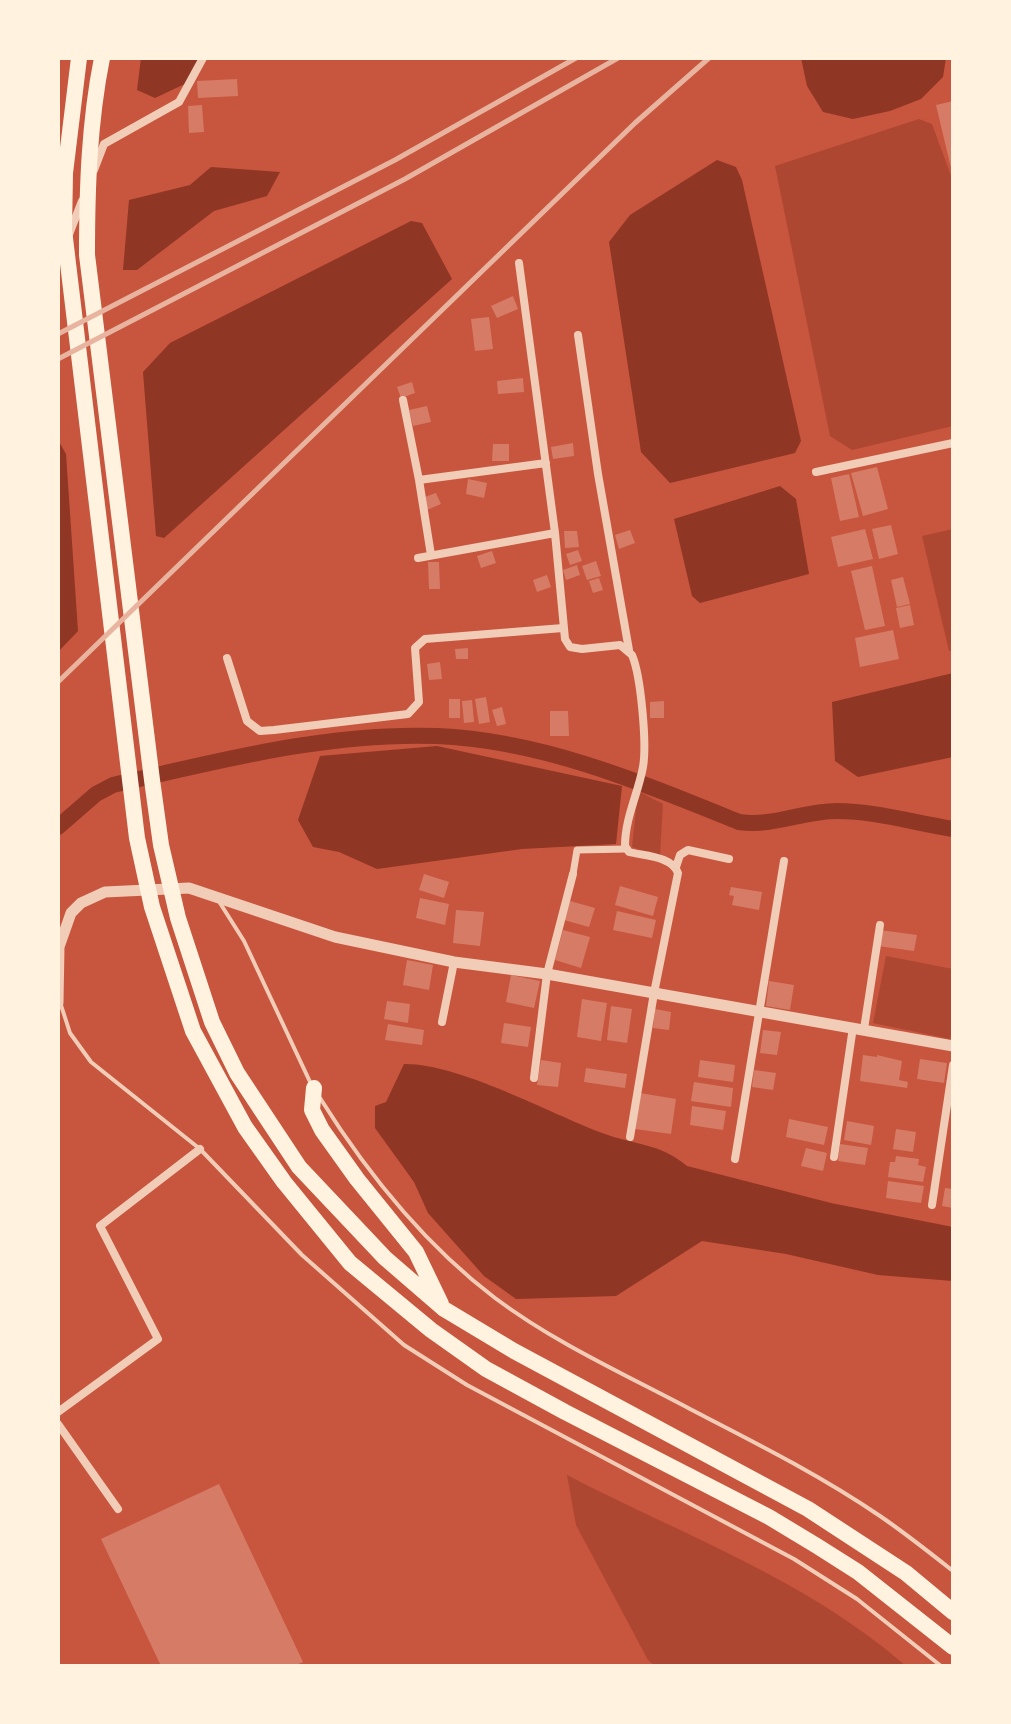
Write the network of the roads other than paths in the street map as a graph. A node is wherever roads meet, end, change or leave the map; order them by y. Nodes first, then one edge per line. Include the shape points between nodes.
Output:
1 (79, 58) edge
2 (102, 58) edge
3 (203, 58) edge
4 (58, 263) edge
5 (519, 263) dead end
6 (578, 335) dead end
7 (403, 400) dead end
8 (953, 443) edge
9 (546, 463) junction
10 (816, 472) dead end
11 (419, 480) junction
12 (555, 533) junction
13 (431, 555) junction
14 (418, 558) dead end
15 (563, 628) junction
16 (629, 650) junction
17 (227, 658) dead end
18 (627, 849) junction
19 (729, 859) dead end
20 (784, 861) dead end
21 (676, 867) junction
22 (573, 874) joint
23 (205, 892) junction
24 (880, 925) dead end
25 (454, 962) junction
26 (547, 974) junction
27 (654, 993) junction
28 (59, 1001) edge
29 (761, 1011) junction
30 (442, 1022) dead end
31 (858, 1028) junction
32 (953, 1046) edge
33 (953, 1065) edge
34 (534, 1078) dead end
35 (314, 1088) junction
36 (630, 1137) dead end
37 (200, 1149) junction
38 (834, 1157) dead end
39 (735, 1159) dead end
40 (932, 1205) dead end
41 (444, 1309) junction
42 (58, 1412) edge
43 (58, 1424) edge
44 (677, 1438) junction
45 (665, 1464) junction
46 (118, 1509) dead end
47 (953, 1571) edge
48 (953, 1612) edge
49 (953, 1647) edge
50 (941, 1666) edge

1 - 45 highway via 64,230 129,785 152,907 193,1031 245,1127 350,1263 486,1369
2 - 41 highway via 87,179 87,255 161,845 178,918 212,1022 237,1073 299,1167 385,1258
3 - 4 street via 179,102 104,144
5 - 9 street
6 - 16 street
7 - 11 street
8 - 10 street
9 - 11 street
9 - 12 street
11 - 13 street
12 - 13 street
12 - 15 street
13 - 14 street
15 - 16 street via 570,647 620,645
15 - 17 street via 425,639 415,648 419,702 408,714 274,730 260,731 247,721
16 - 18 street via 644,734
18 - 21 street
18 - 22 street via 577,850
19 - 21 street via 688,850
20 - 29 street
21 - 27 street via 678,880
22 - 26 street
23 - 25 street via 335,937
23 - 28 street via 105,892 81,903 71,913 59,947
23 - 35 lane via 238,928
24 - 31 street
25 - 26 street
25 - 30 street
26 - 27 street
26 - 34 street
27 - 29 street
27 - 36 street
28 - 37 lane via 70,1033 91,1062
29 - 31 street
29 - 39 street
31 - 32 street
31 - 38 street
33 - 40 street
35 - 41 highway via 312,1110 322,1130 416,1252
35 - 47 lane via 349,1144 421,1231 496,1299 583,1354 835,1487
37 - 42 street via 100,1226 158,1339
37 - 50 lane via 302,1255 404,1345 467,1385 794,1559 857,1599
41 - 44 highway
43 - 46 street
44 - 45 highway
44 - 48 highway via 862,1542
45 - 49 highway via 769,1517 858,1572

